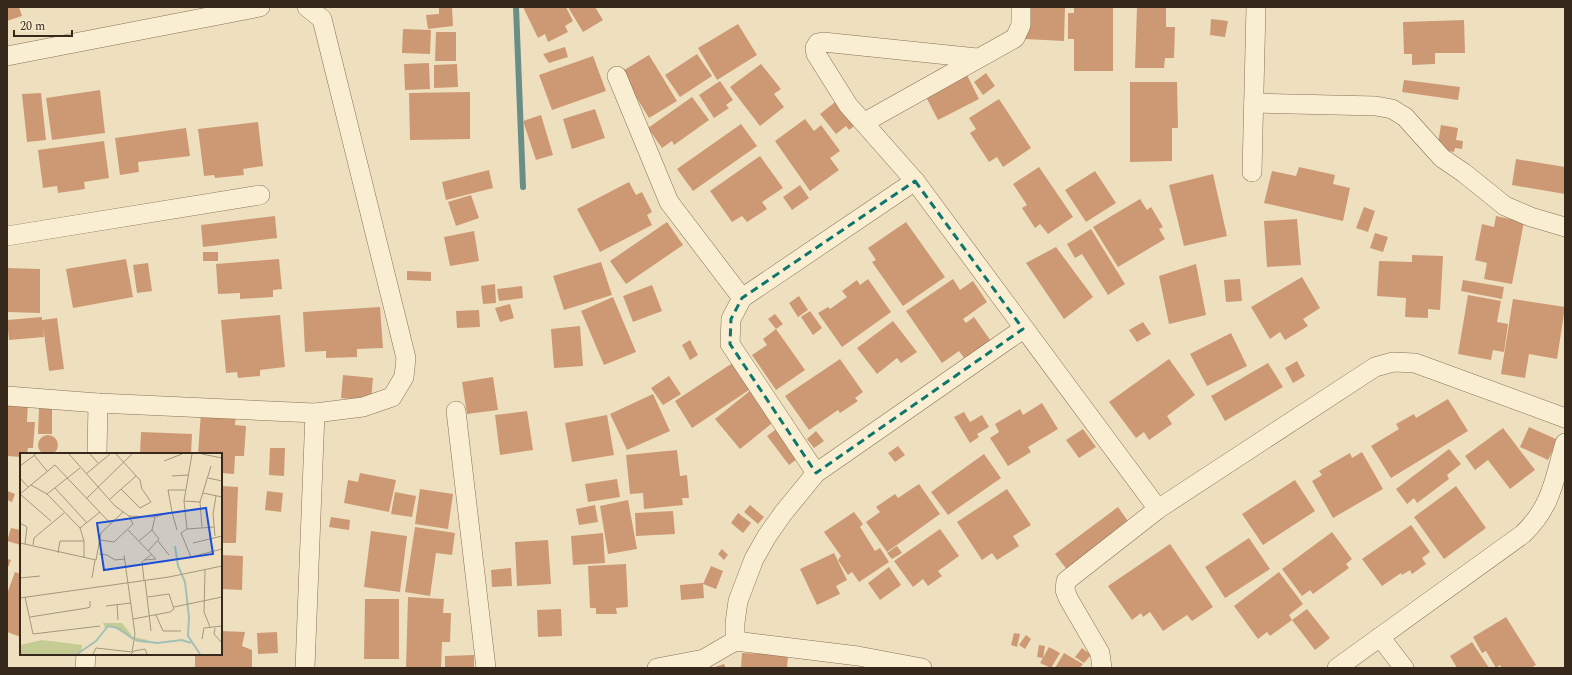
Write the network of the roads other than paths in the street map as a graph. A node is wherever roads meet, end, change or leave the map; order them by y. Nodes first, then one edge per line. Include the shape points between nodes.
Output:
1 (260, 7) edge
2 (307, 7) edge
3 (1021, 7) edge
4 (1256, 7) edge
5 (7, 56) edge
6 (977, 58) junction
7 (617, 76) dead end
8 (1254, 103) junction
9 (865, 122) junction
10 (1252, 172) dead end
11 (915, 181) junction
12 (260, 195) dead end
13 (1565, 227) edge
14 (7, 236) edge
15 (742, 298) junction
16 (1023, 329) junction
17 (7, 396) edge
18 (98, 403) junction
19 (456, 411) dead end
20 (315, 413) junction
21 (1565, 418) edge
22 (1565, 443) edge
23 (97, 453) edge
24 (816, 473) junction
25 (1158, 509) junction
26 (1380, 637) junction
27 (735, 641) junction
28 (86, 655) edge
29 (85, 668) edge
30 (305, 668) edge
31 (486, 668) edge
32 (657, 668) edge
33 (922, 668) edge
34 (1102, 668) edge
35 (1337, 668) edge
36 (1404, 668) edge

1 - 5 street
2 - 20 street via 322,19 406,358 404,377 392,397 362,407
3 - 6 street via 1021,25 1015,38
4 - 8 street
6 - 9 street
6 - 9 street via 818,43 815,48 816,54 848,105
7 - 15 street via 669,202
8 - 10 street
8 - 13 street via 1376,106 1392,109 1405,117 1442,158 1504,206
9 - 11 street
11 - 15 street
11 - 16 street
12 - 14 street
15 - 24 street via 731,320 730,344
16 - 24 street
16 - 25 street
17 - 18 street
18 - 20 street
18 - 23 street
19 - 31 street
20 - 30 street
21 - 25 street via 1416,363 1393,362 1375,367
22 - 26 street via 1548,501 1537,520 1523,534
24 - 27 street via 784,512 754,559 738,601
25 - 34 street via 1066,581 1065,590 1068,598 1100,653
26 - 35 street
26 - 36 street
27 - 32 street via 704,659
27 - 33 street via 858,656
28 - 29 street

